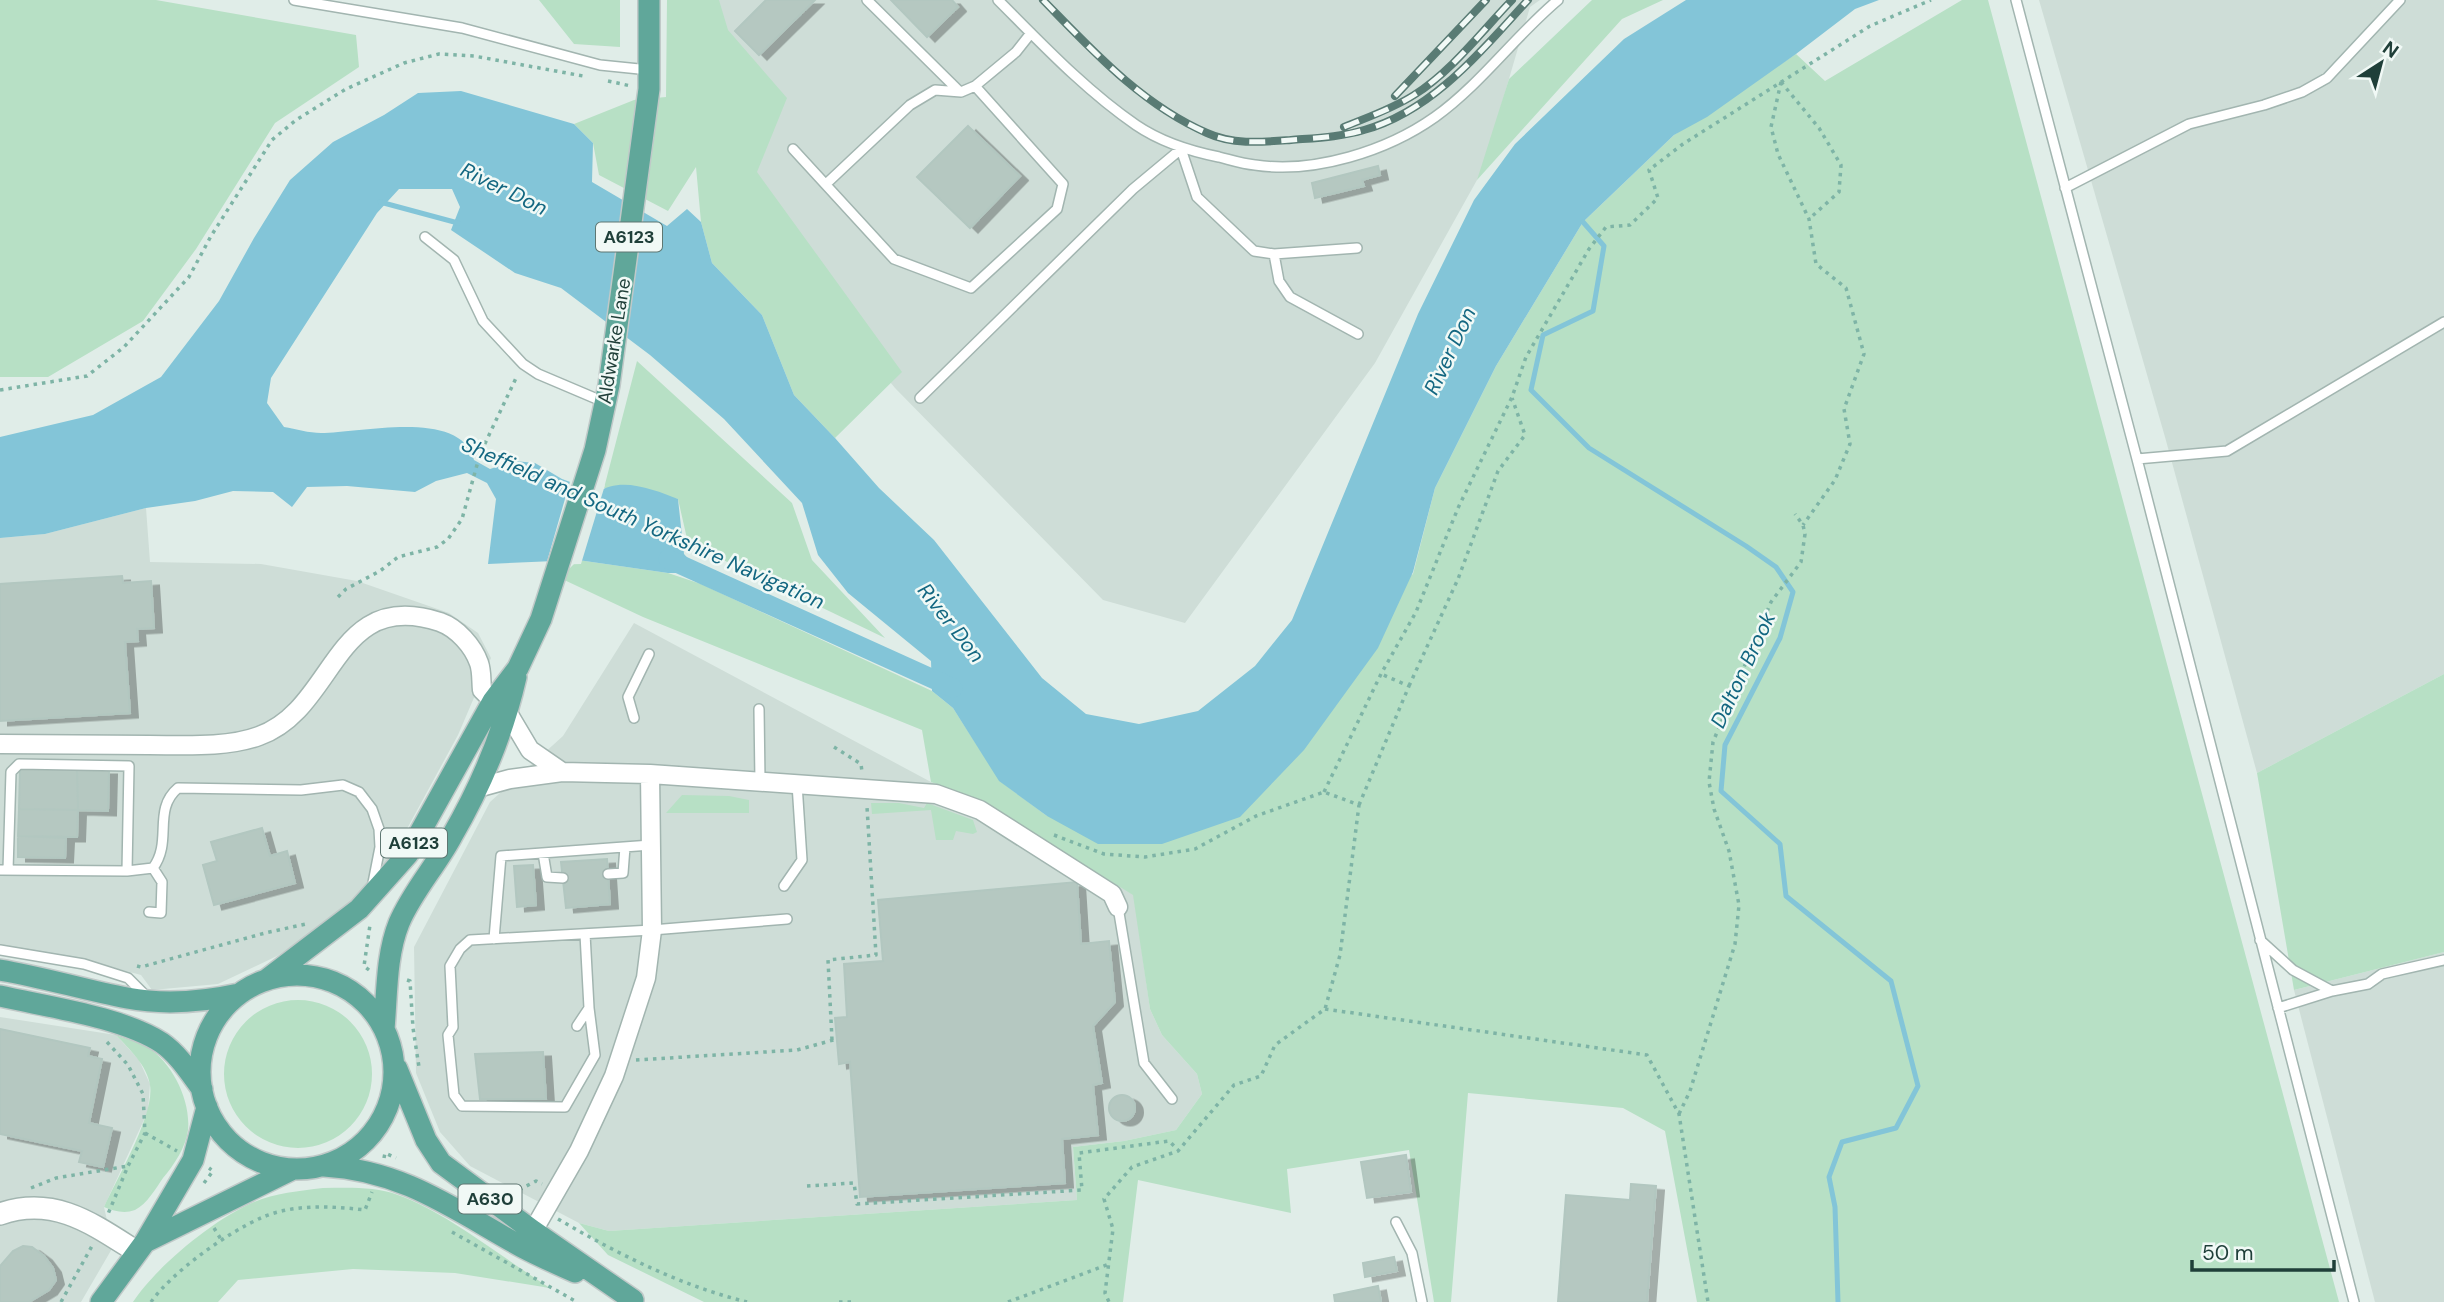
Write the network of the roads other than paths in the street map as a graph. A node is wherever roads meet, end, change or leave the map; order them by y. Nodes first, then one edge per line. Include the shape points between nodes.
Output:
1 (294, 0) edge
2 (649, 0) edge
3 (867, 0) edge
4 (998, 0) edge
5 (1558, 0) edge
6 (2015, 0) edge
7 (2400, 0) edge
8 (1031, 33) junction
9 (649, 80) junction
10 (975, 86) junction
11 (961, 92) junction
12 (793, 149) dead end
13 (1181, 149) junction
14 (826, 184) junction
15 (2065, 188) junction
16 (425, 237) dead end
17 (1357, 248) dead end
18 (1274, 254) junction
19 (2444, 322) edge
20 (1358, 334) dead end
21 (607, 394) junction
22 (920, 398) dead end
23 (2137, 459) junction
24 (649, 654) dead end
25 (501, 707) junction
26 (759, 709) dead end
27 (634, 718) dead end
28 (0, 744) edge
29 (562, 772) junction
30 (650, 774) junction
31 (760, 781) junction
32 (797, 784) junction
33 (477, 788) junction
34 (651, 845) junction
35 (625, 847) junction
36 (543, 853) junction
37 (153, 867) junction
38 (4, 870) edge
39 (127, 871) junction
40 (608, 874) dead end
41 (563, 878) dead end
42 (784, 886) dead end
43 (364, 904) junction
44 (1118, 907) joint
45 (149, 912) dead end
46 (788, 919) dead end
47 (652, 930) junction
48 (585, 934) junction
49 (494, 939) junction
50 (2259, 939) junction
51 (0, 950) edge
52 (2444, 960) edge
53 (0, 971) edge
54 (266, 980) junction
55 (2332, 991) junction
56 (239, 994) junction
57 (0, 996) edge
58 (151, 1001) junction
59 (589, 1008) junction
60 (2278, 1008) junction
61 (577, 1026) dead end
62 (384, 1029) junction
63 (393, 1060) junction
64 (204, 1098) junction
65 (1172, 1099) dead end
66 (323, 1166) junction
67 (293, 1169) junction
68 (0, 1214) edge
69 (1396, 1222) dead end
70 (533, 1231) junction
71 (141, 1247) junction
72 (635, 1301) edge
73 (101, 1302) edge
74 (1422, 1302) edge
75 (2354, 1302) edge

1 - 9 lane via 462,28
2 - 9 main road, Aldwarke Lane / A6123
3 - 11 lane
4 - 8 lane
5 - 13 lane via 1454,103 1370,152 1307,166 1257,166
6 - 15 lane
7 - 15 lane via 2327,78 2264,106 2189,124
8 - 10 lane
8 - 13 lane via 1099,96 1137,125
9 - 21 main road, Aldwarke Lane / A6123
10 - 11 lane
10 - 14 lane via 1063,184 1057,209 971,288 894,259
11 - 14 lane via 935,90 910,105
12 - 14 lane
13 - 18 lane via 1197,197 1254,251
13 - 22 lane via 1133,189
15 - 23 lane
16 - 21 lane via 454,260 483,321 523,365 552,381
17 - 18 lane
18 - 20 lane via 1279,281 1290,297
19 - 23 lane via 2227,451
21 - 25 main road, Aldwarke Lane / A6123 via 596,450 541,619
23 - 50 lane
24 - 27 lane via 628,697
25 - 28 street via 482,690 479,664 452,626 401,614 371,622 348,643 291,719 259,736 210,745
25 - 29 street via 530,750
25 - 33 main road, Aldwarke Lane / A6123
25 - 43 main road, Aldwarke Lane / A6123 via 408,854
26 - 31 lane
29 - 30 street
29 - 33 street
30 - 31 street
30 - 34 street
31 - 32 street
32 - 42 lane via 803,860
32 - 44 street via 936,794 979,810 1112,894
33 - 62 main road, Aldwarke Lane / A6123 via 399,923
34 - 35 lane
34 - 47 street
35 - 36 lane
35 - 40 lane via 623,873
36 - 41 lane via 547,877
36 - 49 lane via 501,856
37 - 39 lane
37 - 43 lane via 161,858 167,797 178,788 301,790 343,785 359,792 379,828 380,847
37 - 45 lane via 162,882 161,913
38 - 39 lane
38 - 39 lane via 11,772 19,764 129,766
43 - 54 main road, Aldwarke Lane / A6123
44 - 65 lane via 1144,1063
46 - 47 lane
47 - 48 lane
47 - 70 street via 646,978 614,1076 579,1151
48 - 49 lane
48 - 59 lane
49 - 59 lane via 470,940 450,967 453,1027 448,1035 454,1095 462,1106 565,1107 595,1055
50 - 55 lane via 2293,970
50 - 60 lane
51 - 58 lane via 84,964 128,978
52 - 55 lane
53 - 58 main road
54 - 56 main road
54 - 62 main road via 312,976 334,983 356,996
55 - 60 lane
56 - 58 main road via 206,1001
56 - 64 main road via 224,1009 204,1046 200,1068
57 - 64 main road via 141,1031 180,1059
59 - 61 lane
60 - 75 lane
62 - 63 main road
63 - 66 main road via 394,1081 380,1122 351,1153
63 - 70 main road, A630 via 426,1140 441,1163
64 - 67 main road via 223,1135 247,1155
64 - 71 main road via 192,1160
66 - 67 main road
66 - 72 main road, A630 via 378,1174 416,1187 523,1247
67 - 71 main road
68 - 71 street via 33,1207 55,1209
69 - 74 lane via 1412,1253
70 - 72 main road, A630
71 - 73 main road

